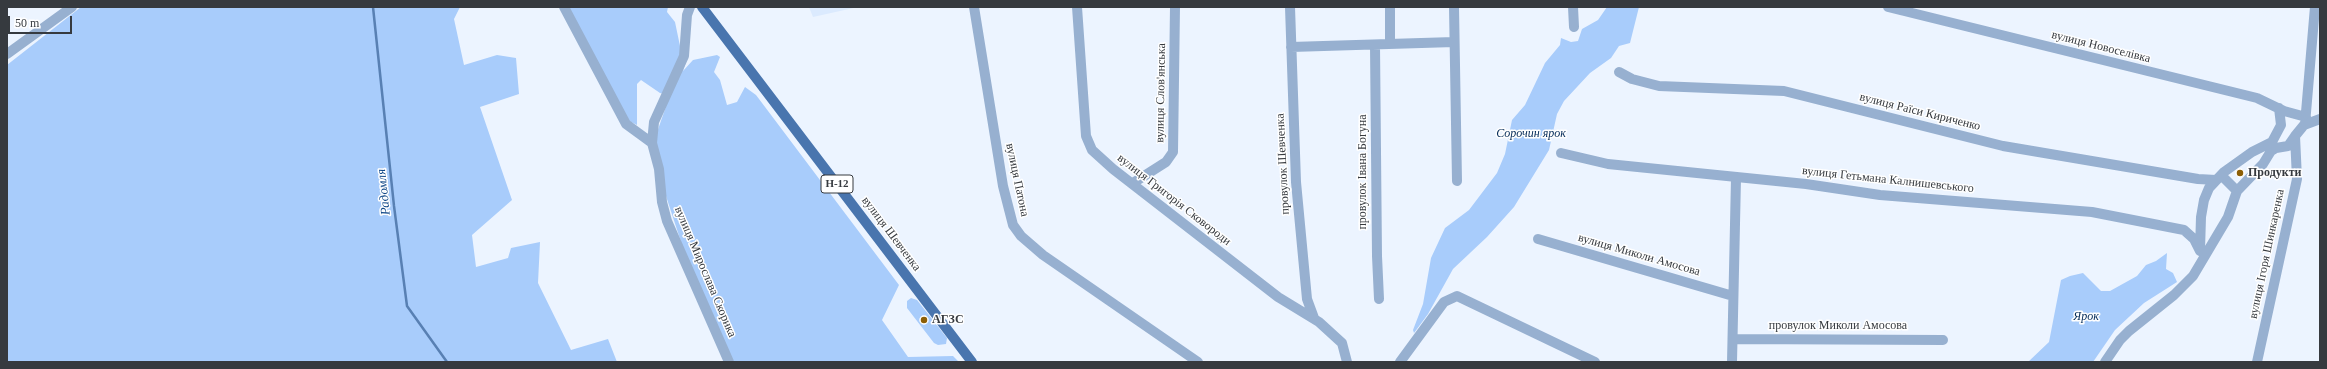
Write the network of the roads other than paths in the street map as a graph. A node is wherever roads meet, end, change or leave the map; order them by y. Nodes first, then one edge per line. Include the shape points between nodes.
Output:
1 (72, 7) edge
2 (564, 7) edge
3 (690, 7) edge
4 (702, 7) edge
5 (974, 7) edge
6 (1077, 7) edge
7 (1175, 7) edge
8 (1290, 7) edge
9 (1390, 7) edge
10 (1454, 7) edge
11 (1574, 7) edge
12 (1888, 7) edge
13 (2316, 7) edge
14 (1574, 27) dead end
15 (1454, 42) junction
16 (1390, 43) junction
17 (1375, 45) junction
18 (1291, 47) junction
19 (7, 54) edge
20 (1619, 72) dead end
21 (2278, 108) junction
22 (2320, 118) edge
23 (2306, 120) junction
24 (2295, 136) junction
25 (2272, 142) junction
26 (652, 143) junction
27 (1561, 153) dead end
28 (2267, 157) junction
29 (1736, 178) junction
30 (2218, 178) junction
31 (1457, 181) dead end
32 (1133, 183) junction
33 (2237, 191) junction
34 (1538, 239) dead end
35 (2200, 252) junction
36 (2198, 268) junction
37 (1732, 296) junction
38 (1379, 299) dead end
39 (1314, 318) junction
40 (1733, 339) junction
41 (1943, 340) dead end
42 (1411, 346) junction
43 (729, 362) edge
44 (972, 362) edge
45 (1198, 362) edge
46 (1347, 362) edge
47 (1395, 362) edge
48 (1400, 362) edge
49 (1595, 362) edge
50 (1732, 362) edge
51 (2105, 362) edge
52 (2257, 362) edge

1 - 19 street
2 - 26 street via 626,124
3 - 26 street, вулиця Мирослава Скорика via 687,15 684,56 654,122
4 - 44 main road, вулиця Шевченка / Н-12
5 - 45 street, вулиця Патона via 1001,172 1013,225 1024,239 1043,255
6 - 32 street, вулиця Григорія Сковороди via 1086,140 1100,159
7 - 32 street, вулиця Слов'янська via 1173,152 1166,162
8 - 18 street, провулок Шевченка
9 - 16 street
10 - 15 street
11 - 14 street
12 - 21 street, вулиця Новоселівка via 2257,98
13 - 23 street
15 - 16 street
15 - 31 street
16 - 17 street
17 - 18 street
17 - 38 street, провулок Івана Богуна
18 - 39 street, провулок Шевченка via 1296,182 1307,299
20 - 30 street, вулиця Раїси Кириченко via 1632,79 1659,86 1784,91 2003,146 2198,179
21 - 23 street, вулиця Новоселівка
21 - 25 street via 2281,125
22 - 23 street
23 - 24 street
24 - 28 street via 2288,146 2276,148
24 - 52 street, вулиця Ігоря Шинкаренка via 2297,179
25 - 28 street
25 - 30 street via 2252,152
26 - 43 street, вулиця Мирослава Скорика via 659,169 662,202 668,221
27 - 29 street, вулиця Гетьмана Калнишевського via 1608,164
28 - 33 street
29 - 35 street, вулиця Гетьмана Калнишевського via 1880,195 2092,212 2184,230 2194,239
29 - 37 street
30 - 33 street
30 - 35 street via 2204,200
32 - 39 street, вулиця Григорія Сковороди via 1278,297
33 - 36 street via 2228,217
34 - 37 street, вулиця Миколи Амосова
35 - 36 street
36 - 51 street via 2186,284 2120,340
37 - 40 street
39 - 46 street, вулиця Григорія Сковороди via 1342,343
40 - 41 street, провулок Миколи Амосова
40 - 50 street
42 - 47 street
42 - 48 street
42 - 49 street via 1444,302 1457,296

